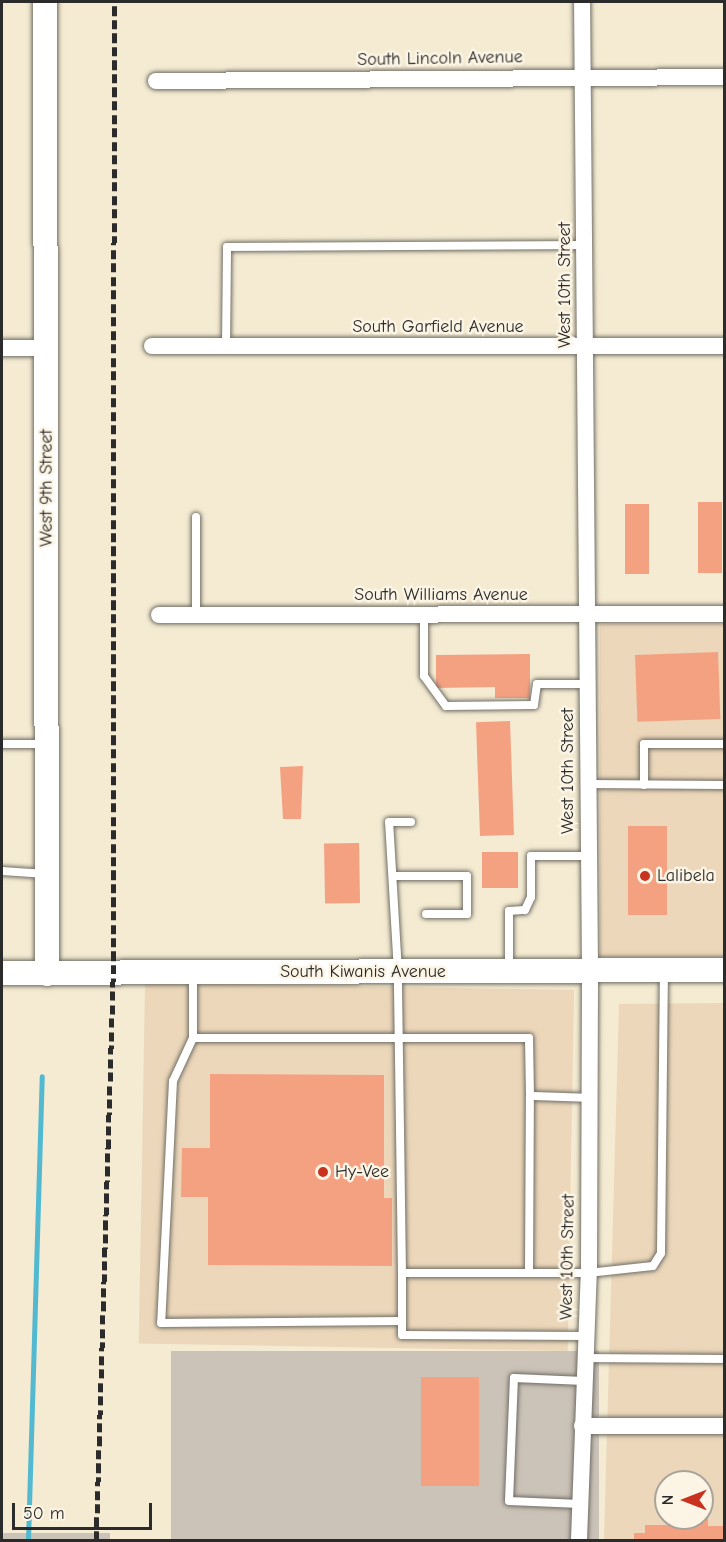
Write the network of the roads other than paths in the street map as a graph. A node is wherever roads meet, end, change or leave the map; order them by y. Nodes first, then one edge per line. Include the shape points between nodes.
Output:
1 (45, 2) edge
2 (582, 2) edge
3 (583, 76) junction
4 (724, 77) edge
5 (156, 81) dead end
6 (584, 245) junction
7 (152, 346) dead end
8 (226, 346) junction
9 (585, 346) junction
10 (724, 346) edge
11 (2, 348) edge
12 (46, 348) junction
13 (196, 517) dead end
14 (424, 614) junction
15 (587, 614) junction
16 (724, 614) edge
17 (159, 615) dead end
18 (196, 615) junction
19 (587, 684) junction
20 (2, 744) edge
21 (48, 744) junction
22 (724, 744) edge
23 (588, 784) junction
24 (644, 785) junction
25 (724, 785) edge
26 (411, 822) dead end
27 (589, 856) junction
28 (2, 871) edge
29 (47, 874) junction
30 (393, 876) junction
31 (426, 914) dead end
32 (590, 970) junction
33 (664, 970) junction
34 (724, 970) edge
35 (508, 971) junction
36 (398, 972) junction
37 (2, 973) edge
38 (193, 973) junction
39 (47, 974) junction
40 (193, 1038) junction
41 (399, 1039) junction
42 (530, 1096) junction
43 (589, 1098) junction
44 (529, 1272) junction
45 (588, 1272) junction
46 (402, 1273) junction
47 (402, 1321) junction
48 (585, 1336) junction
49 (585, 1358) junction
50 (724, 1359) edge
51 (584, 1381) junction
52 (582, 1426) junction
53 (724, 1426) edge
54 (580, 1504) junction
55 (579, 1540) edge

1 - 12 street, West 9th Street
2 - 3 street, West 10th Street
3 - 4 street, South Lincoln Avenue
3 - 5 street, South Lincoln Avenue
3 - 6 street, West 10th Street
6 - 8 lane via 227,247
6 - 9 street, West 10th Street
7 - 8 street, South Garfield Avenue
8 - 9 street, South Garfield Avenue
9 - 10 street, South Garfield Avenue
9 - 15 street, West 10th Street
11 - 12 street
12 - 21 street, West 9th Street
13 - 18 lane
14 - 15 street, South Williams Avenue
14 - 18 street, South Williams Avenue
14 - 19 lane via 424,676 446,706 534,705 537,684
15 - 16 street, South Williams Avenue
15 - 19 street, West 10th Street
17 - 18 street, South Williams Avenue
19 - 23 street, West 10th Street
20 - 21 lane
21 - 29 street, West 9th Street
22 - 24 lane via 644,744
23 - 24 lane
23 - 27 street, West 10th Street
24 - 25 lane
26 - 30 lane via 389,822
27 - 32 street, West 10th Street
27 - 35 lane via 531,856 531,897 525,910 509,911
28 - 29 lane
29 - 39 street, West 9th Street
30 - 31 lane via 467,876 467,914
30 - 36 lane
32 - 33 street, South Kiwanis Avenue
32 - 35 street, South Kiwanis Avenue
32 - 43 street, West 10th Street
33 - 34 street, South Kiwanis Avenue
33 - 45 lane via 661,1253 643,1269
35 - 36 street, South Kiwanis Avenue
36 - 38 street, South Kiwanis Avenue
36 - 41 lane
37 - 39 street, South Kiwanis Avenue
38 - 39 street, South Kiwanis Avenue
38 - 40 lane
40 - 41 lane
40 - 47 lane via 173,1081 161,1323
41 - 42 lane via 529,1038
41 - 46 lane
42 - 43 lane
42 - 44 lane
43 - 45 street, West 10th Street
44 - 45 lane
44 - 46 lane
45 - 48 street, West 10th Street
46 - 47 lane
47 - 48 lane via 402,1335
48 - 49 street, West 10th Street
49 - 50 lane
49 - 51 street, West 10th Street
51 - 52 street, West 10th Street
51 - 54 lane via 514,1378 509,1501
52 - 53 street
52 - 54 street, West 10th Street
54 - 55 street, West 10th Street

